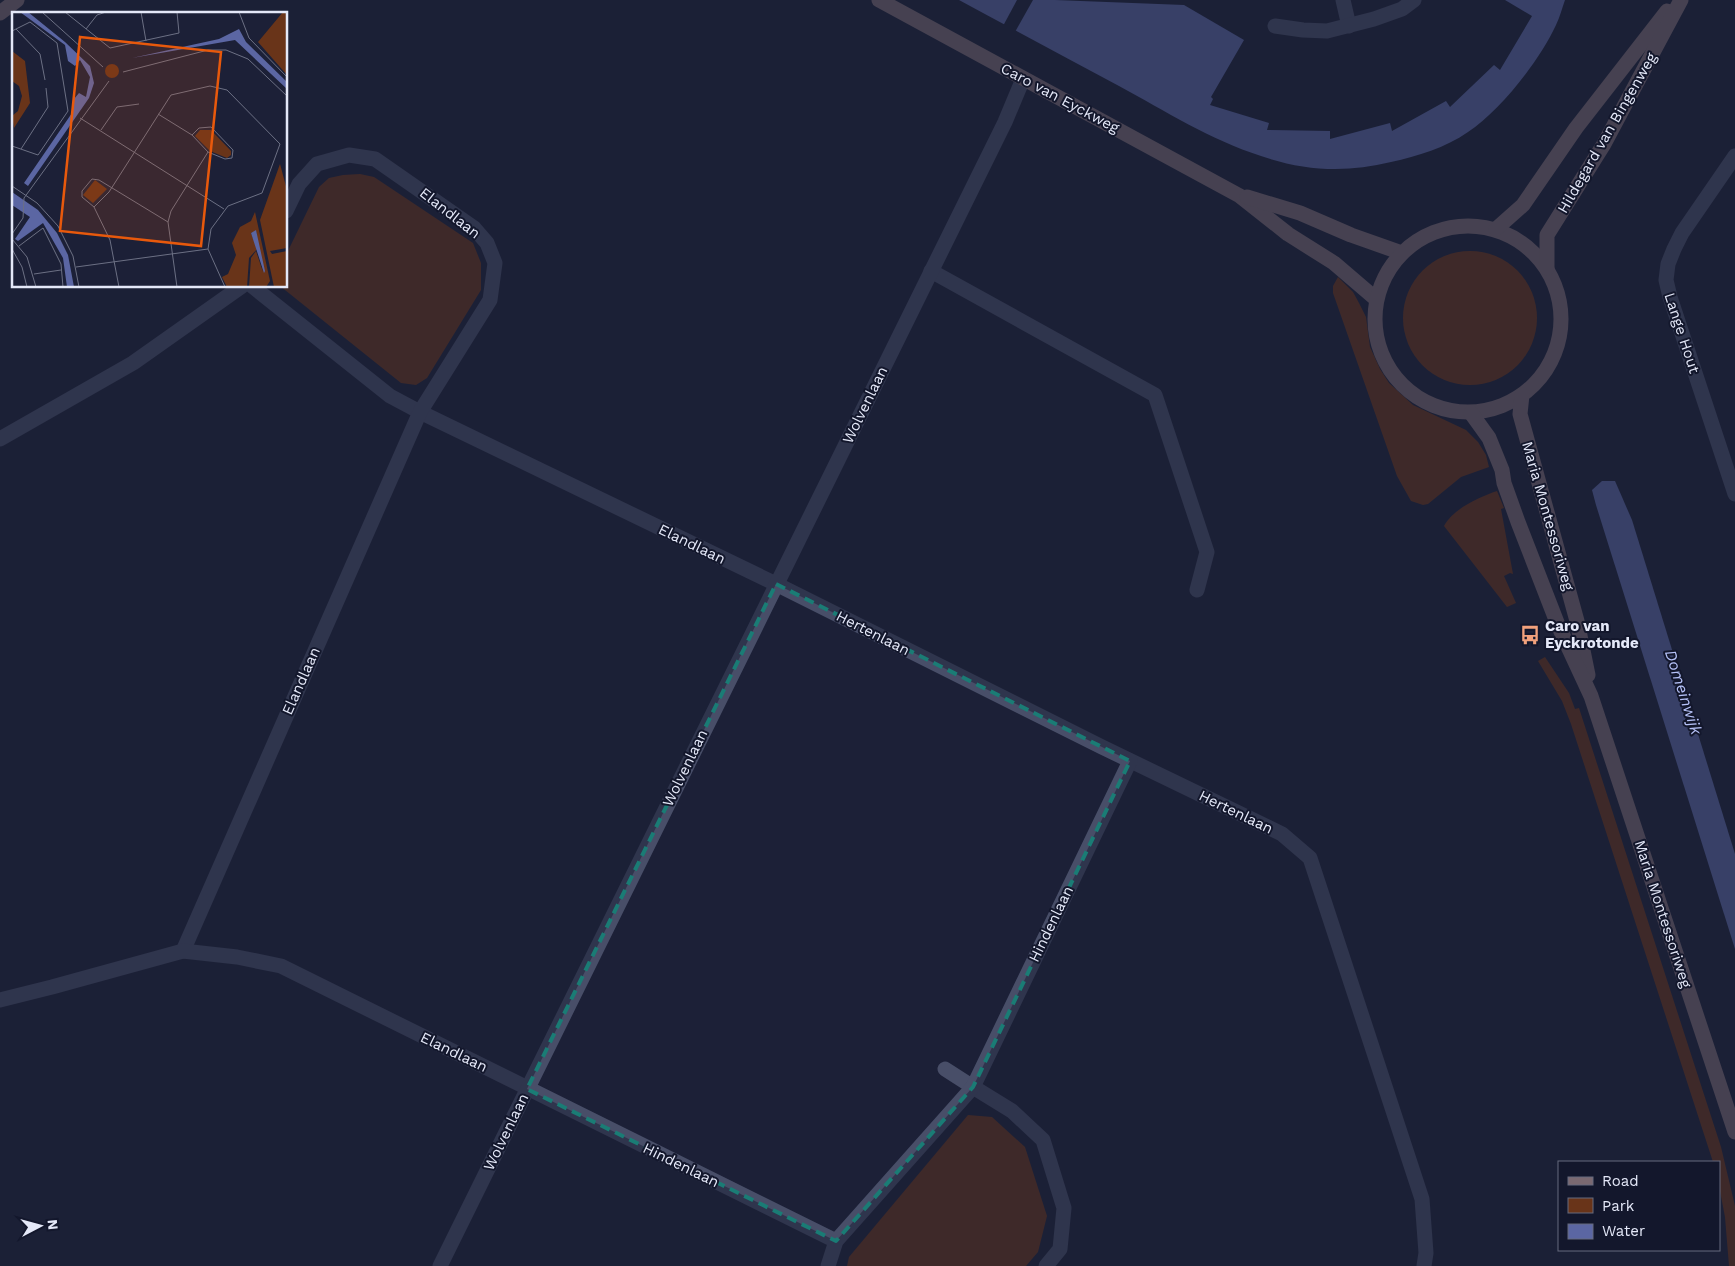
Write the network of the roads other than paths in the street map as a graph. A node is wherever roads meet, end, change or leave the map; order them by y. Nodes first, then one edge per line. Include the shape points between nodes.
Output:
1 (17, 0) edge
2 (879, 0) edge
3 (1342, 0) edge
4 (1414, 0) edge
5 (1676, 0) edge
6 (1681, 0) edge
7 (0, 13) edge
8 (1275, 26) dead end
9 (1349, 26) junction
10 (1024, 78) junction
11 (1735, 156) edge
12 (1240, 196) junction
13 (288, 207) edge
14 (1496, 229) junction
15 (1402, 252) junction
16 (1547, 268) junction
17 (931, 271) junction
18 (239, 288) edge
19 (255, 288) edge
20 (1376, 299) junction
21 (1522, 396) junction
22 (420, 412) junction
23 (1471, 413) junction
24 (0, 439) edge
25 (1735, 494) edge
26 (776, 584) junction
27 (1197, 590) dead end
28 (1591, 696) junction
29 (1130, 761) junction
30 (183, 951) junction
31 (0, 1000) edge
32 (945, 1069) dead end
33 (973, 1087) junction
34 (527, 1089) junction
35 (1735, 1132) edge
36 (836, 1241) junction
37 (440, 1266) edge
38 (828, 1266) edge
39 (1046, 1266) edge
40 (1424, 1266) edge

1 - 7 street
2 - 10 street, Caro van Eyckweg
3 - 9 street
4 - 9 street via 1402,9
5 - 14 street, Hildegard van Bingenweg via 1576,128 1523,205
6 - 16 street, Hildegard van Bingenweg via 1604,144 1547,235
8 - 9 street via 1327,31
10 - 12 street, Caro van Eyckweg
10 - 17 street, Wolvenlaan
11 - 25 street, Lange Hout via 1682,233 1668,264 1666,280
12 - 15 street, Caro van Eyckweg via 1300,213
12 - 20 street, Caro van Eyckweg via 1288,234 1334,263
13 - 22 street, Elandlaan via 299,184 317,164 349,155 375,159 474,228 487,243 496,263 490,300
14 - 15 street via 1471,225 1446,228 1422,237
14 - 16 street via 1525,245
15 - 20 street via 1386,274
16 - 21 street via 1558,294 1562,323 1556,350 1542,376
17 - 26 street, Wolvenlaan
17 - 27 street via 1155,395 1206,552
18 - 24 street via 133,363
19 - 22 street, Elandlaan via 390,396
20 - 23 street via 1375,327 1382,355 1396,379 1417,398 1443,409
21 - 23 street via 1498,408
21 - 28 street, Maria Montessoriweg via 1520,414 1578,621
22 - 26 street, Elandlaan
22 - 30 street, Elandlaan
23 - 28 street, Maria Montessoriweg via 1489,438 1558,625
26 - 29 street, Hertenlaan
26 - 34 street, Wolvenlaan
28 - 35 street, Maria Montessoriweg
29 - 33 street, Hindenlaan
29 - 40 street, Hertenlaan via 1282,834 1310,858 1422,1198
30 - 31 street, Elandlaan
30 - 34 street, Elandlaan via 281,966
32 - 33 street
33 - 36 street, Hindenlaan
33 - 39 street via 1012,1111 1044,1140 1064,1208 1060,1249
34 - 36 street, Hindenlaan
34 - 37 street, Wolvenlaan
36 - 38 street, Hindenlaan

